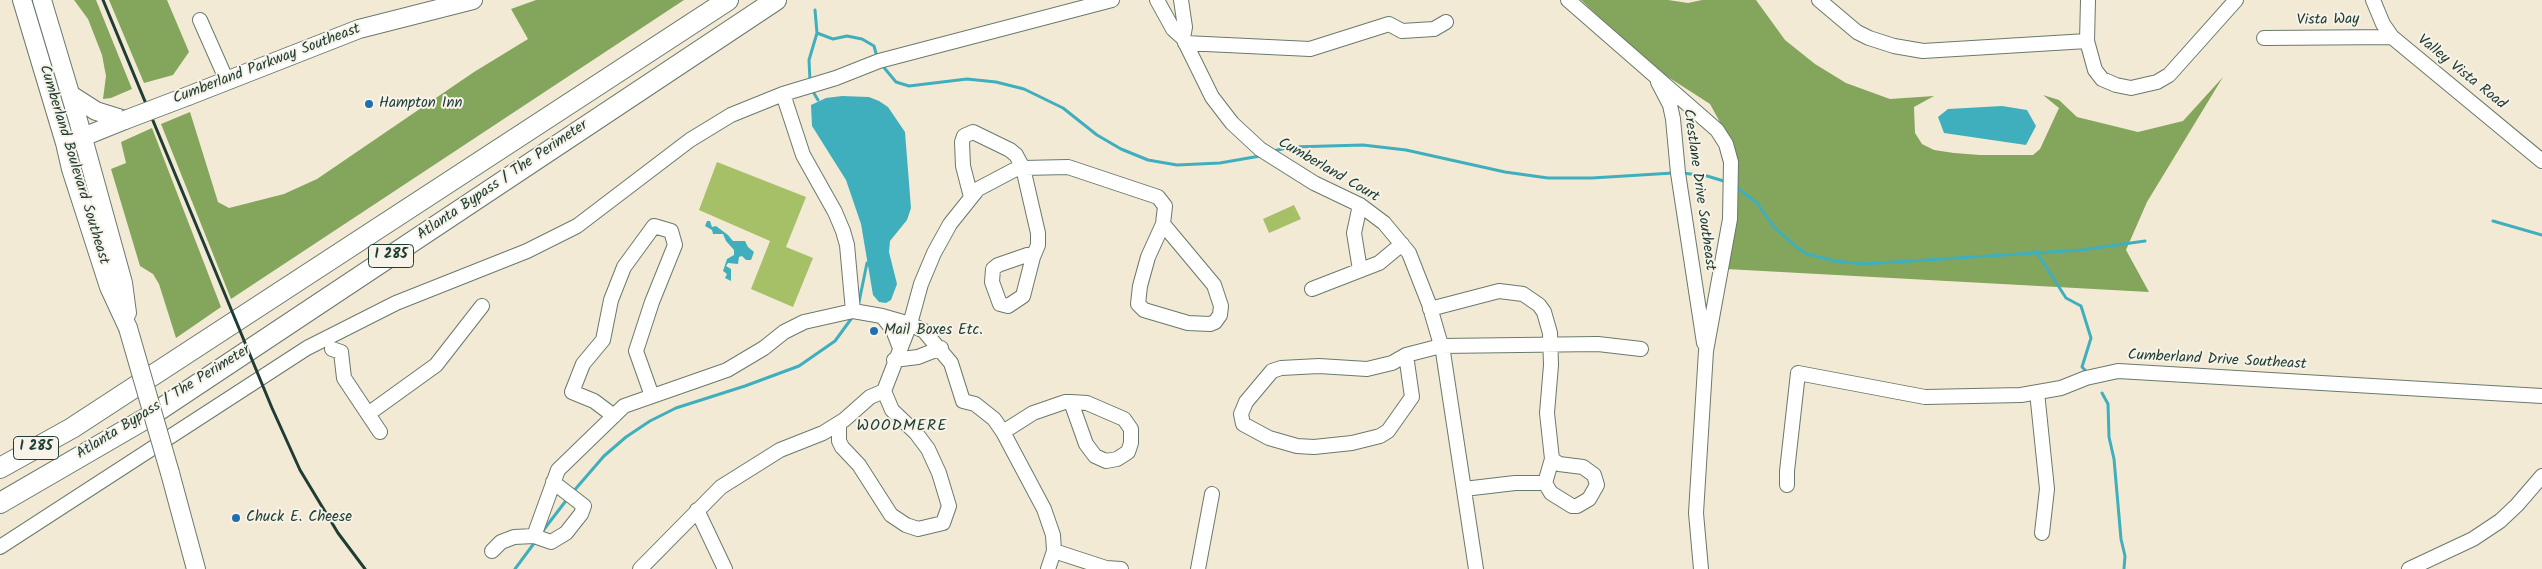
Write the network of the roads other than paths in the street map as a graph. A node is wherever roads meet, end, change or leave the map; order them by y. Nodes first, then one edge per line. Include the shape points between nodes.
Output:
1 (22, 0) edge
2 (42, 0) edge
3 (473, 0) edge
4 (728, 0) edge
5 (776, 0) edge
6 (1112, 0) edge
7 (1157, 0) edge
8 (1181, 0) edge
9 (1568, 0) edge
10 (1819, 0) edge
11 (1832, 0) edge
12 (2088, 0) edge
13 (2236, 0) edge
14 (2373, 0) edge
15 (1838, 16) junction
16 (200, 20) dead end
17 (1446, 22) dead end
18 (2264, 38) dead end
19 (2392, 38) junction
20 (1184, 40) junction
21 (2087, 41) junction
22 (1644, 65) junction
23 (227, 81) junction
24 (782, 94) junction
25 (71, 95) junction
26 (125, 120) junction
27 (83, 138) junction
28 (65, 143) junction
29 (2542, 161) edge
30 (1023, 168) junction
31 (970, 197) junction
32 (1360, 206) junction
33 (1163, 224) junction
34 (1402, 244) junction
35 (1033, 257) dead end
36 (1360, 270) junction
37 (1312, 289) dead end
38 (482, 306) dead end
39 (1430, 309) junction
40 (853, 311) junction
41 (882, 316) junction
42 (910, 324) junction
43 (128, 328) junction
44 (329, 344) junction
45 (1550, 344) junction
46 (1441, 346) junction
47 (940, 348) junction
48 (1641, 349) dead end
49 (1706, 351) junction
50 (897, 354) junction
51 (1406, 355) junction
52 (884, 391) junction
53 (2037, 392) junction
54 (652, 396) junction
55 (2542, 396) edge
56 (1071, 402) junction
57 (368, 414) junction
58 (614, 416) junction
59 (839, 423) junction
60 (380, 432) dead end
61 (1003, 432) junction
62 (1552, 460) junction
63 (0, 468) edge
64 (2542, 476) edge
65 (552, 482) junction
66 (1545, 483) junction
67 (1787, 485) dead end
68 (1464, 489) junction
69 (1212, 494) dead end
70 (0, 503) edge
71 (696, 510) junction
72 (2042, 532) dead end
73 (534, 536) junction
74 (0, 547) edge
75 (492, 551) dead end
76 (1054, 551) junction
77 (196, 569) edge
78 (640, 569) edge
79 (725, 569) edge
80 (1048, 569) edge
81 (1121, 569) edge
82 (1198, 569) edge
83 (1476, 569) edge
84 (1701, 569) edge
85 (2409, 569) edge

1 - 28 main road, Cumberland Boulevard Southeast
2 - 25 main road, Cumberland Boulevard Southeast
3 - 23 main road, Cumberland Parkway Southeast via 359,29
4 - 63 highway, Atlanta Bypass / The Perimeter / I 285 via 72,428
5 - 70 highway, Atlanta Bypass / The Perimeter / I 285 via 150,416
6 - 24 street via 879,61
7 - 20 street, Cumberland Court via 1173,29
8 - 20 street, Cumberland Court
9 - 22 street
10 - 15 street
11 - 15 street
12 - 21 street
13 - 21 street via 2178,67 2146,86 2131,88 2102,79 2091,60
14 - 19 street, Valley Vista Road
15 - 21 street via 1869,38 1923,51
16 - 23 street
17 - 20 street via 1434,29 1402,31 1389,24 1310,49
18 - 19 street, Vista Way
19 - 29 street, Valley Vista Road
20 - 32 street, Cumberland Court via 1212,97 1232,123 1260,149 1314,183
22 - 49 street, Crestlane Drive Southeast via 1660,83 1670,105
22 - 49 street, Crestlane Drive Southeast via 1717,130 1726,144 1731,162 1730,219
23 - 26 main road, Cumberland Parkway Southeast, bridge
24 - 40 street via 803,155 843,231
24 - 44 street via 708,128 569,230 527,251 396,302
25 - 26 main road via 96,111
25 - 27 main road, Cumberland Boulevard Southeast
26 - 27 main road, Cumberland Parkway Southeast
27 - 28 main road, Cumberland Parkway Southeast
27 - 43 main road, Cumberland Boulevard Southeast via 123,283
28 - 43 main road, Cumberland Boulevard Southeast via 110,287
30 - 31 street via 978,189
30 - 31 street via 1016,155 1003,145 969,133 962,142
30 - 33 street via 1068,167 1151,195 1165,206
30 - 35 street via 1038,234
31 - 42 street via 934,253 920,284
32 - 34 street, Cumberland Court via 1384,223
32 - 36 street via 1354,233
33 - 33 street via 1214,285 1221,306 1215,322 1188,323 1144,310 1138,304 1148,257
34 - 36 street via 1379,263
34 - 39 street, Cumberland Court via 1409,253
36 - 37 street
38 - 57 street via 436,365
39 - 45 street via 1487,293 1517,292 1532,299 1544,312
39 - 46 street, Cumberland Court
40 - 41 street
40 - 54 street via 804,322 727,370
41 - 42 street
41 - 50 street via 893,330
42 - 47 street via 924,331
42 - 50 street
43 - 77 main road, Cumberland Boulevard Southeast, bridge
44 - 57 street via 341,352 344,378
44 - 74 street via 254,381
45 - 46 street
45 - 48 street via 1598,344
45 - 62 street via 1547,413
46 - 51 street
46 - 68 street, Cumberland Court
47 - 50 street via 918,358
47 - 61 street via 951,363 962,401 975,404 994,419
49 - 84 street, Crestlane Drive Southeast via 1696,513
50 - 52 street
51 - 51 street via 1392,363 1367,369 1319,366 1272,371 1246,402 1241,414 1243,424 1269,438 1297,446 1352,443 1380,436 1388,431 1412,397
52 - 59 street via 870,397
52 - 59 street via 892,410 928,449 939,473 949,506 943,523 918,529 891,515 859,465 842,447
53 - 55 street, Cumberland Drive Southeast via 2118,371
53 - 67 street, Cumberland Drive Southeast via 1925,397 1798,374
53 - 72 street via 2047,489
54 - 58 street via 624,406
54 - 58 street via 636,351 676,245 671,230 654,226 624,267 611,300 603,340 583,364 572,392 594,401
56 - 56 street via 1086,444 1095,456 1106,461 1118,459 1128,452 1131,429 1124,419 1087,403
56 - 61 street via 1033,413
57 - 60 street
58 - 65 street via 558,470
59 - 71 street via 759,461 721,487
61 - 76 street via 1044,509 1053,535
62 - 66 street
62 - 66 street via 1589,470 1597,485 1584,503 1572,506 1556,498
64 - 85 street via 2500,521 2474,538
65 - 73 street
65 - 73 street via 584,506 566,533 551,542
66 - 68 street
68 - 83 street, Cumberland Court
69 - 82 street
71 - 78 street
71 - 79 street
73 - 75 street via 514,537 501,542
76 - 80 street
76 - 81 street via 1106,568

